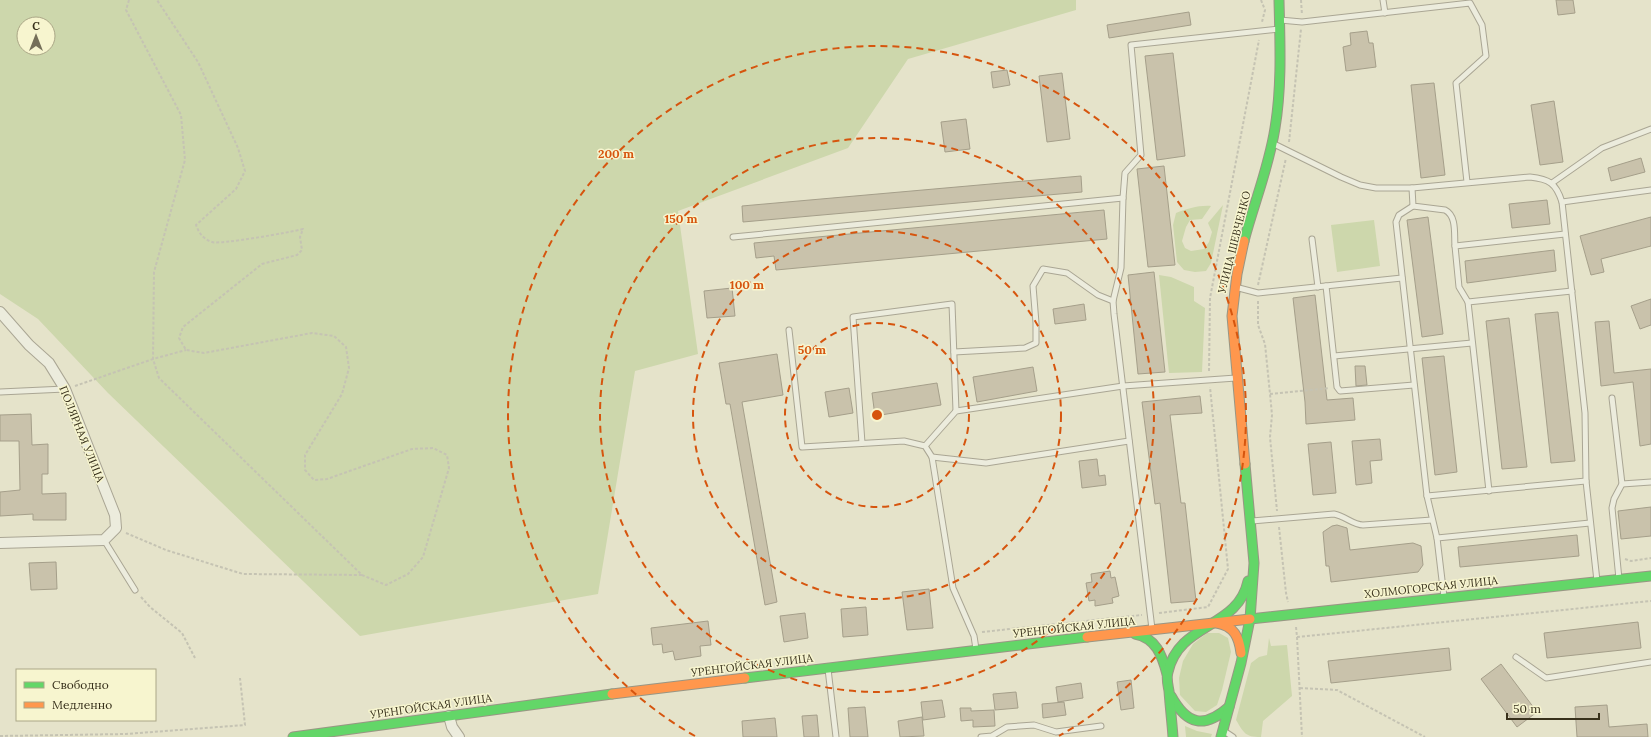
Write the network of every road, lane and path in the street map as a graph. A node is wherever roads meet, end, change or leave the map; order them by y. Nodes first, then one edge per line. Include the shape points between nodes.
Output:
1 (129, 0) edge
2 (157, 0) edge
3 (1261, 0) edge
4 (1279, 0) edge
5 (1301, 0) edge
6 (1383, 0) edge
7 (1446, 0) edge
8 (1447, 6) junction
9 (1385, 14) junction
10 (1302, 22) junction
11 (1279, 24) junction
12 (1260, 31) junction
13 (202, 60) dead end
14 (198, 62) junction
15 (1651, 129) edge
16 (1272, 144) junction
17 (1288, 151) junction
18 (1467, 182) junction
19 (1552, 183) junction
20 (1412, 188) junction
21 (1651, 190) edge
22 (1123, 198) junction
23 (1562, 202) junction
24 (1413, 206) junction
25 (1566, 234) junction
26 (733, 237) dead end
27 (1312, 239) dead end
28 (1456, 246) junction
29 (1402, 278) junction
30 (1234, 286) junction
31 (1326, 286) junction
32 (1318, 287) junction
33 (1572, 291) junction
34 (1258, 293) junction
35 (1113, 301) junction
36 (1468, 302) junction
37 (0, 312) edge
38 (789, 330) dead end
39 (1472, 343) junction
40 (1410, 348) junction
41 (186, 350) junction
42 (954, 352) junction
43 (1334, 356) junction
44 (153, 359) junction
45 (1237, 378) junction
46 (1209, 379) junction
47 (1414, 385) junction
48 (1123, 386) junction
49 (1337, 387) junction
50 (65, 389) junction
51 (0, 392) edge
52 (1270, 394) junction
53 (1612, 398) dead end
54 (956, 411) junction
55 (1129, 441) junction
56 (862, 443) junction
57 (925, 446) junction
58 (932, 457) junction
59 (1586, 481) junction
60 (1651, 482) edge
61 (1622, 484) junction
62 (1489, 491) junction
63 (1427, 496) junction
64 (1278, 519) junction
65 (1432, 520) junction
66 (1251, 521) junction
67 (1590, 523) junction
68 (116, 528) junction
69 (1437, 538) junction
70 (104, 540) junction
71 (0, 543) edge
72 (1254, 563) junction
73 (362, 575) junction
74 (1651, 576) edge
75 (1619, 580) junction
76 (1597, 582) junction
77 (134, 590) joint
78 (1444, 598) junction
79 (1651, 601) edge
80 (1151, 614) junction
81 (1292, 615) junction
82 (1250, 619) junction
83 (1214, 623) junction
84 (1152, 630) junction
85 (973, 633) junction
86 (1122, 633) junction
87 (1297, 637) junction
88 (976, 650) junction
89 (1516, 657) dead end
90 (195, 658) dead end
91 (1241, 662) junction
92 (1651, 662) edge
93 (828, 668) junction
94 (240, 678) dead end
95 (1168, 679) junction
96 (1300, 688) junction
97 (1229, 707) junction
98 (448, 716) junction
99 (1101, 726) dead end
100 (999, 734) edge
101 (1222, 734) edge
102 (0, 736) edge
103 (293, 737) edge
104 (459, 737) edge
105 (836, 737) edge
106 (981, 737) edge
107 (1173, 737) edge
108 (1233, 737) edge
109 (1302, 737) edge
110 (1425, 737) edge

1 - 44 path via 126,10 181,116 185,160 154,272
2 - 14 path
3 - 12 path via 1265,10
4 - 11 street, УЛИЦА ШЕВЧЕНКО
5 - 10 path
6 - 9 lane
7 - 8 lane
8 - 9 lane
8 - 18 lane via 1470,3 1482,25 1486,56 1456,83
9 - 10 lane
10 - 11 lane
10 - 17 path
11 - 12 lane
11 - 16 street, УЛИЦА ШЕВЧЕНКО via 1278,109
12 - 22 lane via 1131,45 1141,155 1126,174
12 - 46 path via 1210,298
13 - 14 path
14 - 41 path via 246,171 236,189 196,225 201,236 213,243 303,229 300,237 302,250 297,255 262,264 183,327 180,338
15 - 19 lane via 1602,148
16 - 17 lane
16 - 30 street, УЛИЦА ШЕВЧЕНКО
17 - 20 lane via 1360,185 1376,188
17 - 34 path via 1258,279
18 - 19 lane via 1530,177 1542,178
18 - 20 lane
19 - 23 lane via 1559,192
20 - 24 lane
21 - 23 lane
22 - 26 lane
22 - 35 lane via 1121,268
23 - 25 lane
24 - 28 lane via 1450,212 1453,217
24 - 29 lane via 1397,218
25 - 28 lane
25 - 33 lane
27 - 32 lane
28 - 36 lane via 1459,287
29 - 31 lane
29 - 40 lane
30 - 34 lane
30 - 45 street, УЛИЦА ШЕВЧЕНКО via 1232,316
31 - 32 lane
31 - 43 lane
32 - 34 lane
33 - 36 lane
33 - 59 lane via 1585,414
34 - 52 path via 1258,325 1265,344
35 - 42 lane via 1098,295 1067,273 1043,269 1033,286 1036,343 1025,348
35 - 48 lane
36 - 39 lane
37 - 50 street, ПОЛЯРНАЯ УЛИЦА via 49,363
38 - 56 lane via 802,447
39 - 40 lane
39 - 62 lane
40 - 43 lane
40 - 47 lane
41 - 44 path
41 - 73 path via 204,353 312,333 334,336 346,347 349,368 342,394 305,455 305,470 314,480 327,480 412,449 433,448 447,455 449,468 423,557 408,574 386,585
42 - 54 lane
42 - 56 lane via 952,304 853,317
43 - 49 lane
44 - 50 path
44 - 73 path via 159,378
45 - 46 lane
45 - 66 street, УЛИЦА ШЕВЧЕНКО
46 - 48 lane
46 - 80 path via 1228,569 1208,607
47 - 49 lane via 1340,391
47 - 63 lane
48 - 54 lane
48 - 55 lane
49 - 52 path
50 - 51 lane
50 - 68 street, ПОЛЯРНАЯ УЛИЦА via 115,515
52 - 64 path via 1270,437
53 - 61 lane
54 - 57 lane
55 - 58 lane via 986,463
55 - 80 lane
56 - 57 lane via 904,441
57 - 58 lane
58 - 85 lane via 953,588
59 - 62 lane
59 - 67 lane
60 - 61 lane
61 - 75 lane via 1612,508
62 - 63 lane
63 - 65 lane
64 - 65 lane via 1334,514 1357,525
64 - 66 lane
64 - 81 path via 1286,593
65 - 69 lane
66 - 72 street, УЛИЦА ШЕВЧЕНКО
67 - 69 lane
67 - 76 lane
68 - 70 street
68 - 73 path via 166,550 243,574
69 - 78 lane
70 - 71 street
70 - 77 lane
72 - 82 street
72 - 83 street via 1243,597
74 - 75 street, ХОЛМОГОРСКАЯ УЛИЦА
75 - 76 street, ХОЛМОГОРСКАЯ УЛИЦА
76 - 78 street, ХОЛМОГОРСКАЯ УЛИЦА
77 - 90 path via 182,633
78 - 81 street, ХОЛМОГОРСКАЯ УЛИЦА
79 - 87 path
80 - 84 lane
80 - 85 path
81 - 82 street, ХОЛМОГОРСКАЯ УЛИЦА
81 - 87 path
82 - 83 street, ХОЛМОГОРСКАЯ УЛИЦА
82 - 91 street
83 - 84 street, УРЕНГОЙСКАЯ УЛИЦА
83 - 91 street via 1230,626 1237,634
83 - 95 street via 1181,645 1170,664
84 - 86 street, УРЕНГОЙСКАЯ УЛИЦА
85 - 88 lane
86 - 88 street, УРЕНГОЙСКАЯ УЛИЦА
86 - 95 street via 1139,634 1151,640 1162,655
87 - 96 path
88 - 93 street, УРЕНГОЙСКАЯ УЛИЦА
89 - 92 lane via 1546,678
91 - 97 street
93 - 98 street, УРЕНГОЙСКАЯ УЛИЦА
93 - 105 lane
94 - 102 path via 245,725 126,734
95 - 97 street via 1171,697 1188,718 1194,721 1214,720
95 - 107 street
96 - 109 path
96 - 110 path via 1337,690
97 - 101 street
98 - 103 street, УРЕНГОЙСКАЯ УЛИЦА
98 - 104 street
99 - 100 lane via 1056,732 1034,725 1007,728
100 - 106 lane
101 - 108 lane

